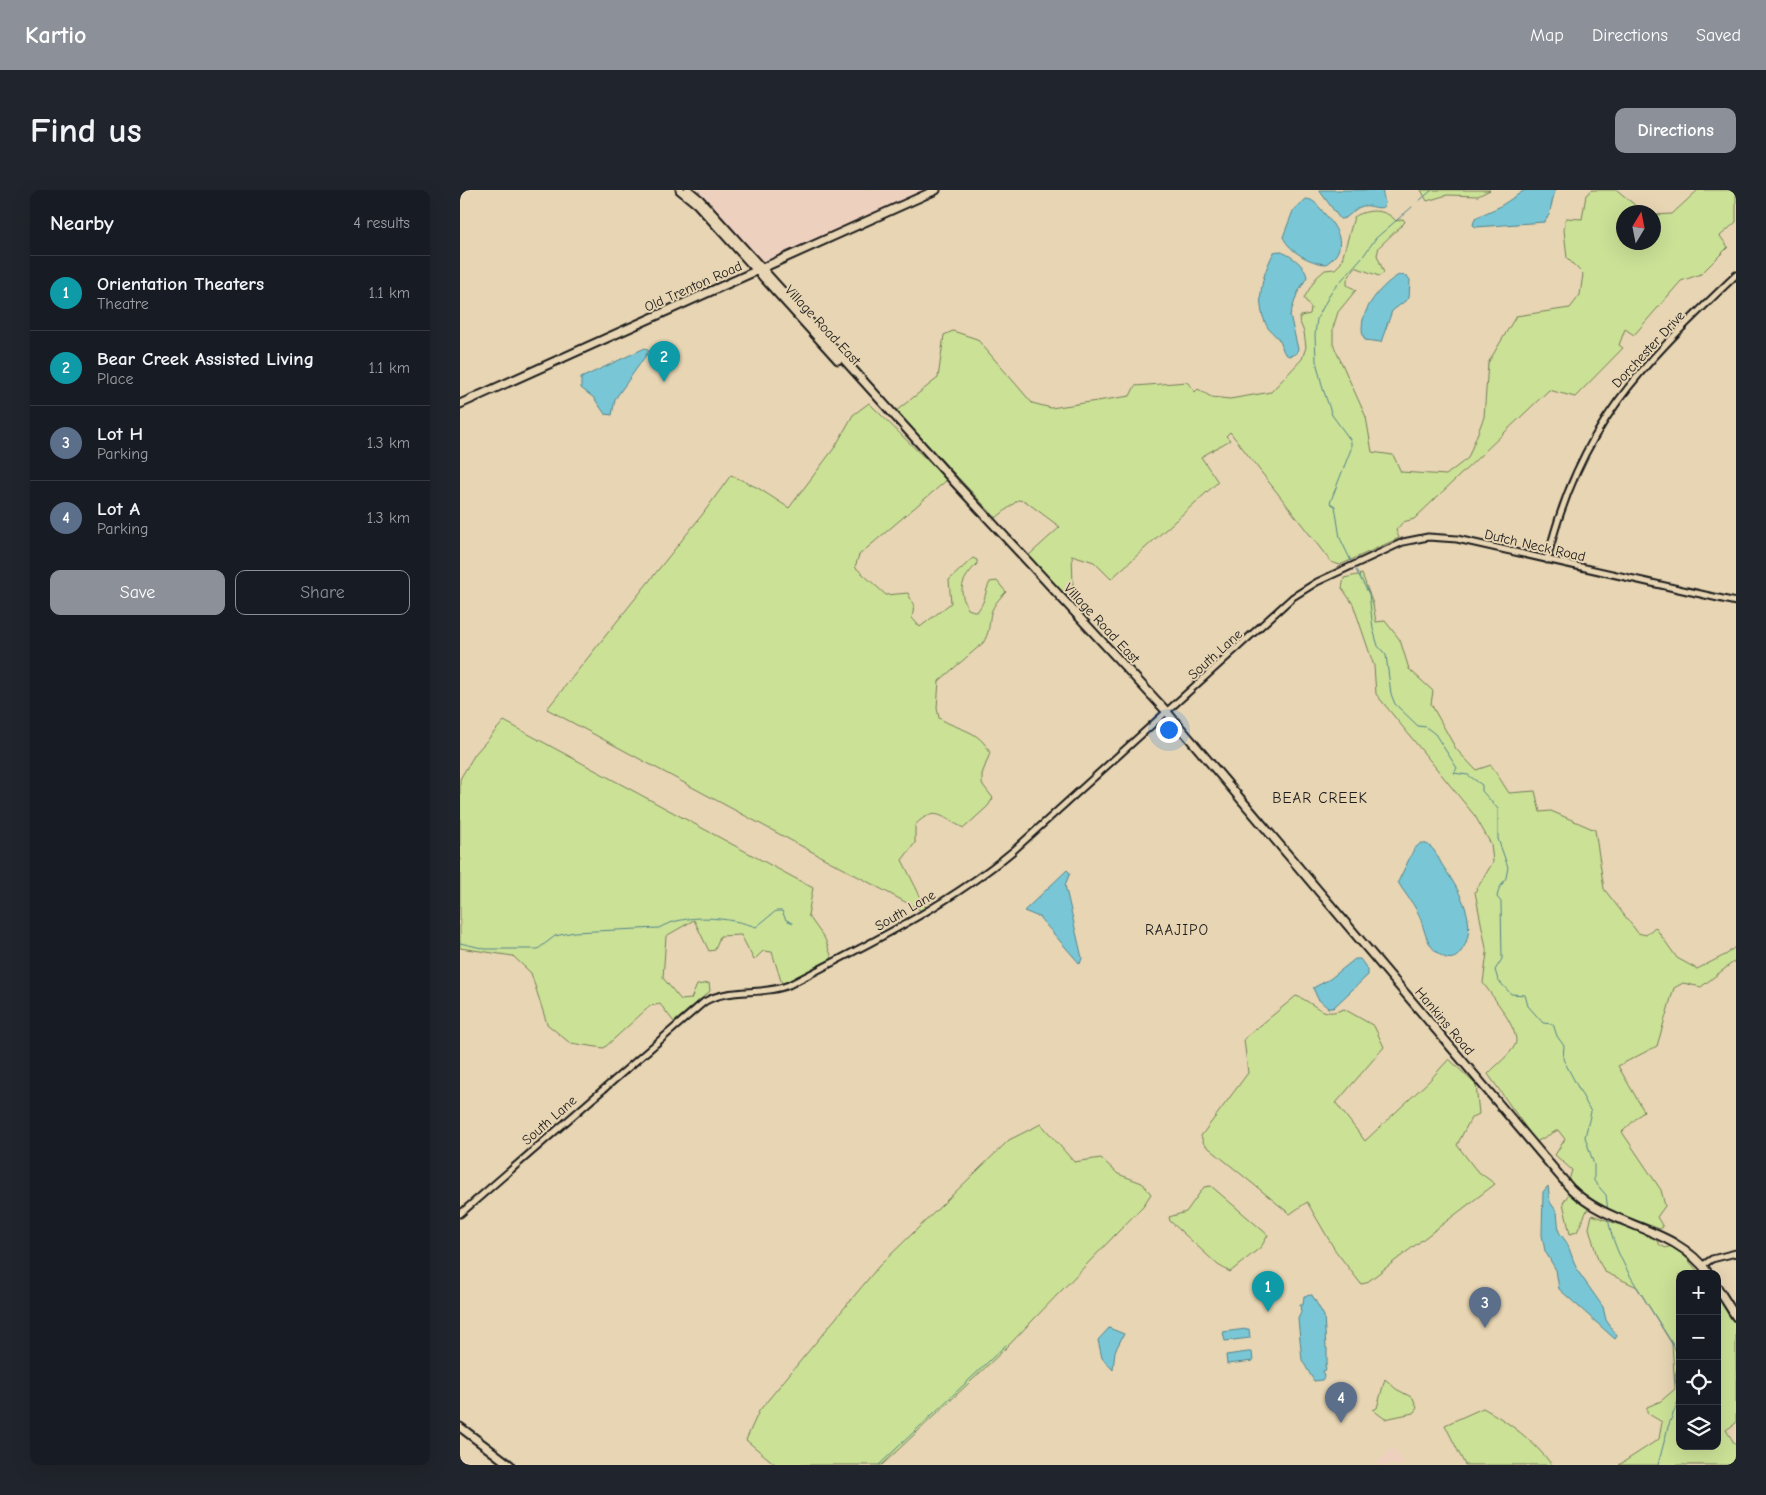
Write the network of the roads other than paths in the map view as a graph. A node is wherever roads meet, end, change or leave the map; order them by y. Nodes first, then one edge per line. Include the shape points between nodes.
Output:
1 (680, 190) edge
2 (688, 190) edge
3 (936, 190) edge
4 (759, 270) junction
5 (1736, 275) edge
6 (460, 404) edge
7 (1547, 560) junction
8 (1334, 574) joint
9 (1736, 602) edge
10 (1167, 712) junction
11 (1194, 743) joint
12 (460, 1214) edge
13 (1736, 1253) edge
14 (1703, 1265) junction
15 (1707, 1270) edge
16 (1721, 1293) edge
17 (1736, 1317) edge
18 (460, 1427) edge
19 (510, 1465) edge

1 - 4 main road, Village Road East
2 - 4 main road, Village Road East
3 - 4 main road, Old Trenton Road
4 - 6 main road, Old Trenton Road
4 - 10 main road, Village Road East via 817,337
5 - 7 street, Dorchester Drive via 1653,356 1607,415 1569,487
7 - 8 street, Dutch Neck Road via 1449,537 1428,537 1403,542
7 - 9 street, Dutch Neck Road
8 - 10 street, South Lane via 1293,597
10 - 11 main road, Village Road East
10 - 12 street, South Lane via 1013,852 937,905 789,985 766,991 723,994 704,1002
11 - 14 main road, Hankins Road via 1570,1189 1604,1213 1674,1241
13 - 14 street via 1712,1259
14 - 15 main road, Hankins Road
16 - 17 main road
18 - 19 main road

